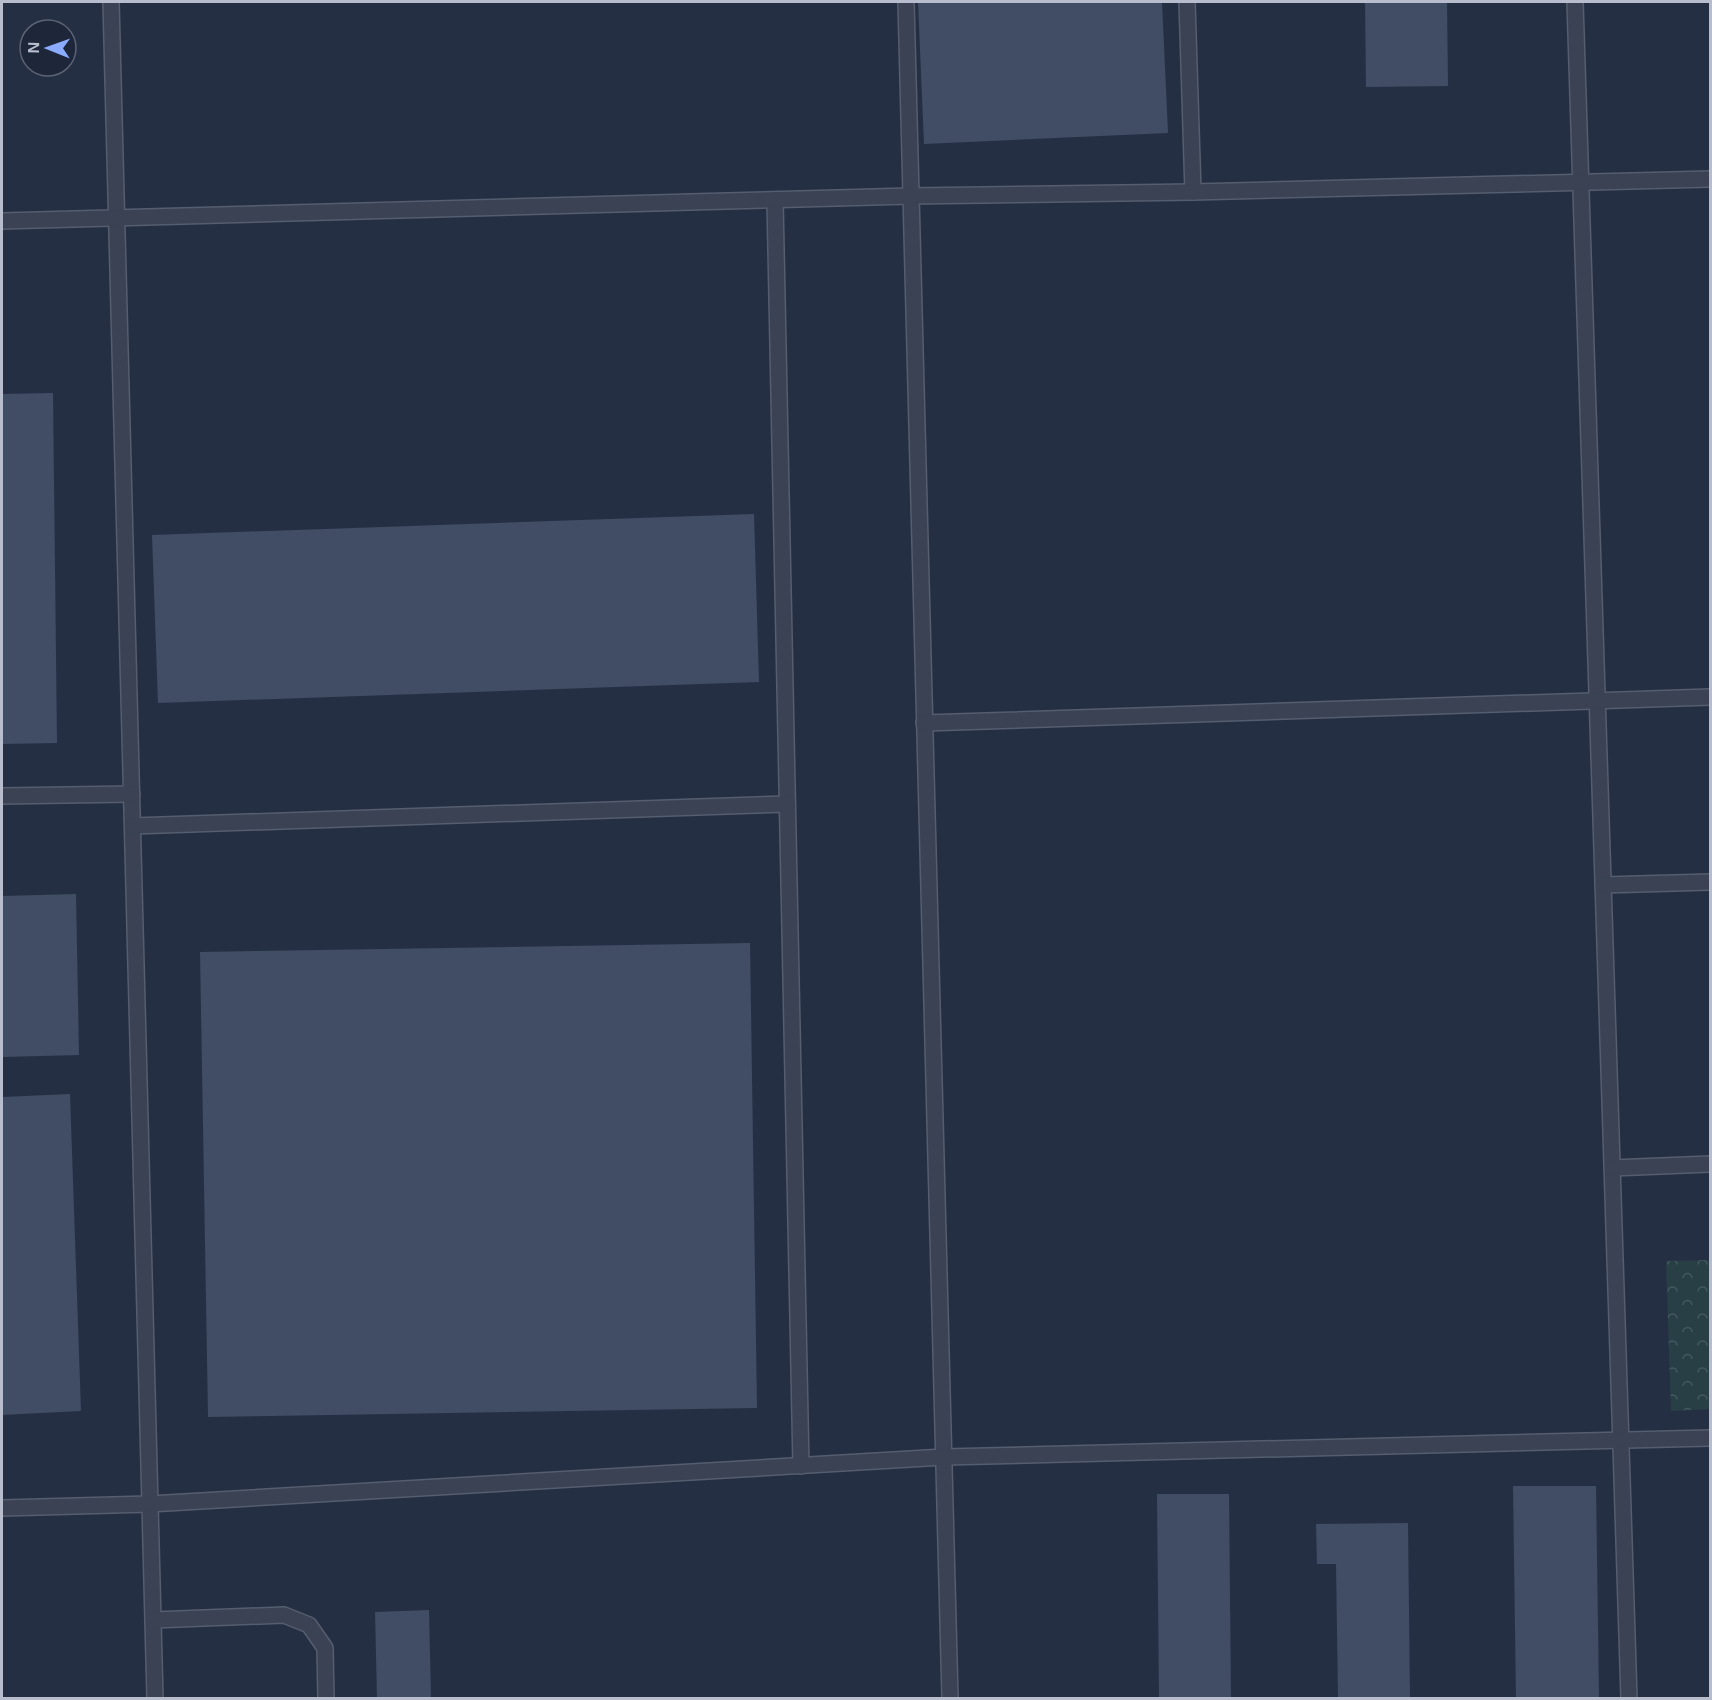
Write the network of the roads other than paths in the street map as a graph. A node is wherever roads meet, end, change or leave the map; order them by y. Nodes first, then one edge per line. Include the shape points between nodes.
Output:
1 (111, 2) edge
2 (906, 2) edge
3 (1187, 2) edge
4 (1575, 2) edge
5 (1710, 179) edge
6 (1581, 183) junction
7 (1193, 192) junction
8 (911, 196) junction
9 (776, 200) junction
10 (117, 218) junction
11 (2, 221) edge
12 (1710, 697) edge
13 (1597, 700) junction
14 (924, 723) junction
15 (132, 794) junction
16 (2, 796) edge
17 (787, 804) junction
18 (133, 826) junction
19 (1710, 882) edge
20 (1603, 885) junction
21 (1710, 1164) edge
22 (1612, 1168) junction
23 (1710, 1438) edge
24 (1621, 1440) junction
25 (944, 1457) junction
26 (801, 1466) junction
27 (150, 1504) junction
28 (2, 1508) edge
29 (153, 1620) junction
30 (155, 1698) edge
31 (326, 1698) edge
32 (950, 1698) edge
33 (1629, 1698) edge

1 - 10 lane
2 - 8 lane
3 - 7 lane
4 - 6 lane
5 - 6 lane
6 - 7 lane
6 - 13 lane
7 - 8 lane
8 - 9 lane
8 - 14 lane
9 - 10 lane
9 - 17 lane
10 - 11 lane
10 - 15 lane
12 - 13 lane
13 - 14 lane
13 - 20 lane
14 - 25 lane
15 - 16 lane
15 - 18 lane
17 - 18 lane
17 - 26 lane
18 - 27 lane
19 - 20 lane
20 - 22 lane
21 - 22 lane
22 - 24 lane
23 - 24 lane
24 - 25 lane
24 - 33 lane
25 - 26 lane
25 - 32 lane
26 - 27 lane
27 - 28 lane
27 - 29 lane
29 - 30 lane
29 - 31 lane via 284,1615 309,1625 325,1648

